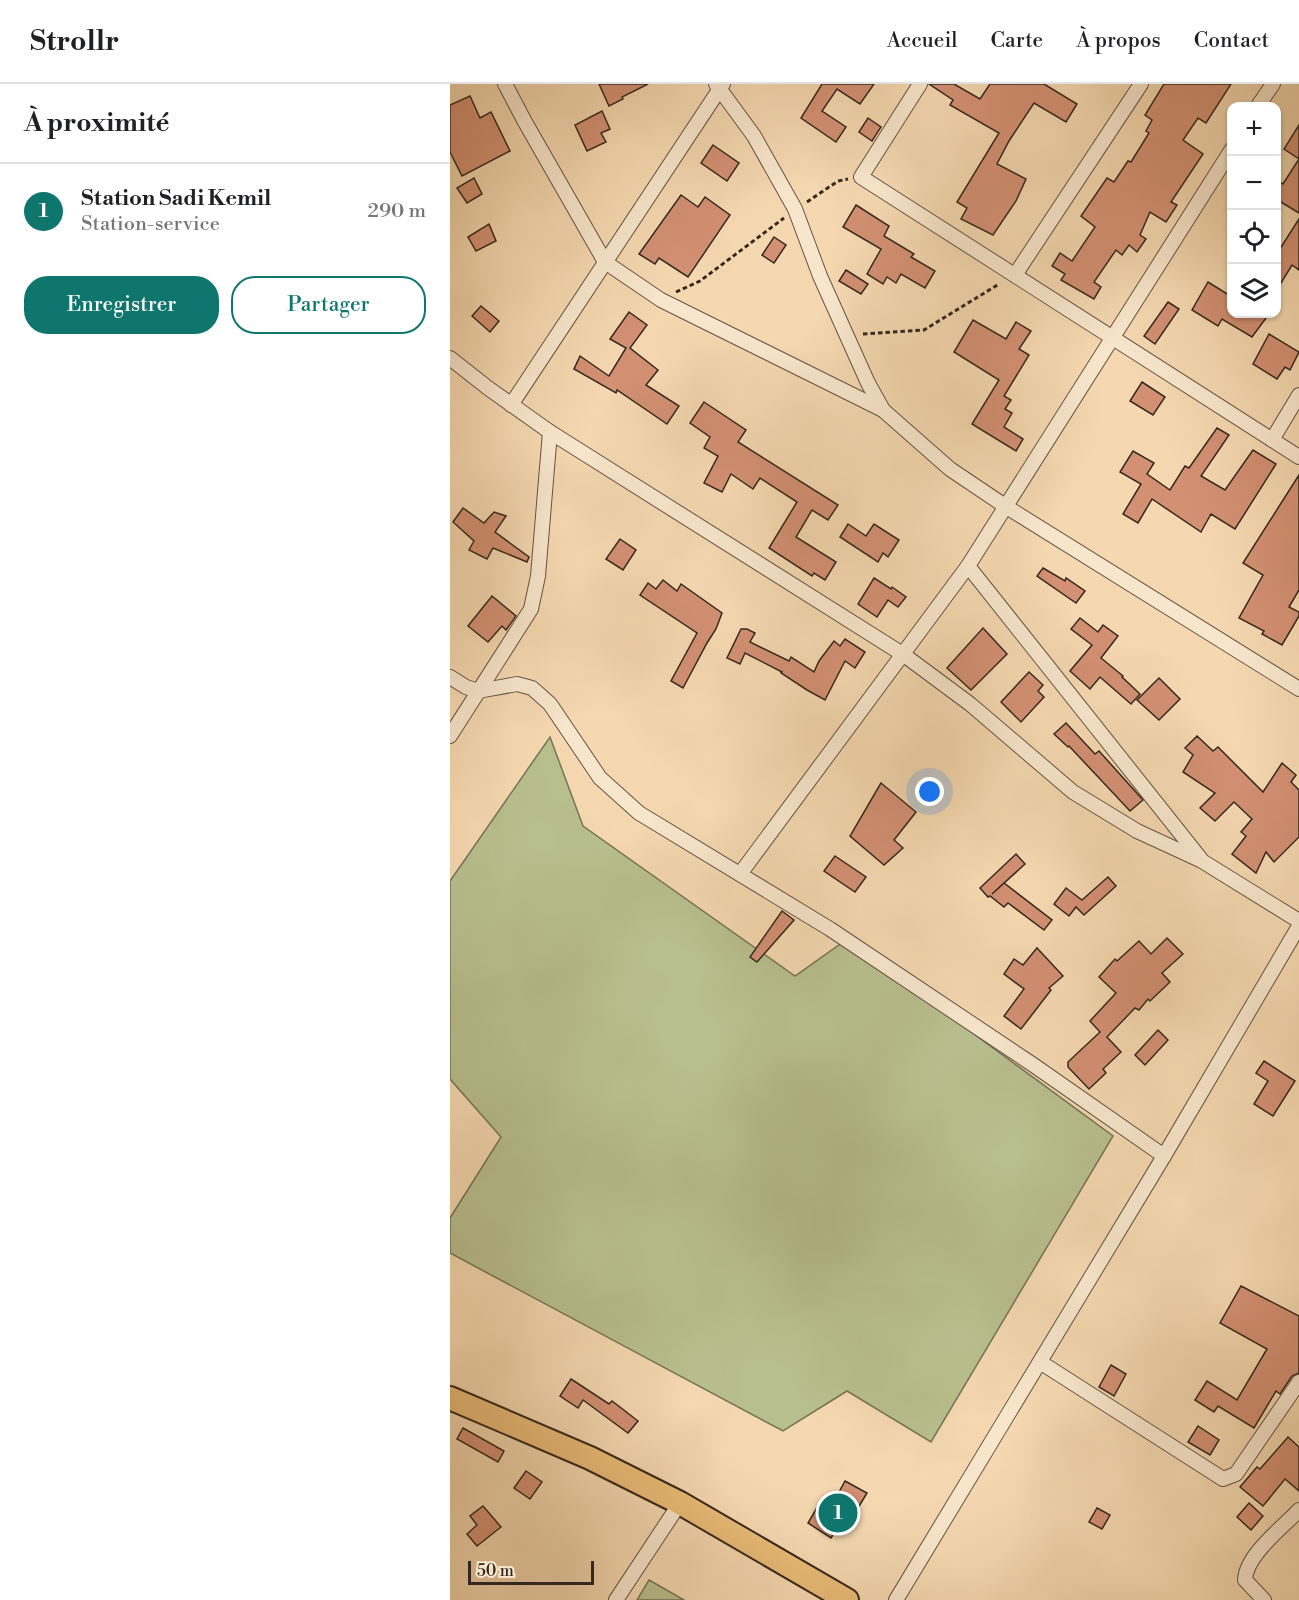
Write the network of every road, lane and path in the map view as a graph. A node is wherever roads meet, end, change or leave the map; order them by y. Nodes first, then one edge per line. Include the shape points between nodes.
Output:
1 (505, 84) edge
2 (920, 84) edge
3 (1141, 84) edge
4 (1273, 84) edge
5 (719, 86) edge
6 (1261, 102) edge
7 (1227, 156) edge
8 (861, 177) junction
9 (795, 210) junction
10 (605, 262) junction
11 (1015, 275) junction
12 (661, 300) junction
13 (846, 335) junction
14 (1110, 338) junction
15 (450, 358) edge
16 (1299, 395) edge
17 (511, 405) junction
18 (883, 410) junction
19 (550, 432) junction
20 (1272, 440) junction
21 (1299, 457) edge
22 (1005, 506) junction
23 (968, 566) junction
24 (904, 655) junction
25 (450, 677) edge
26 (1299, 689) edge
27 (478, 691) junction
28 (450, 736) edge
29 (1202, 861) junction
30 (740, 874) junction
31 (1299, 924) edge
32 (1164, 1156) junction
33 (1040, 1362) junction
34 (1299, 1382) edge
35 (450, 1398) edge
36 (680, 1503) junction
37 (1298, 1514) edge
38 (616, 1600) edge
39 (847, 1600) edge
40 (896, 1600) edge
41 (1264, 1600) edge

1 - 10 street
2 - 8 street
3 - 11 street
4 - 6 street
5 - 9 street via 754,136
5 - 10 street
7 - 14 street
8 - 9 path via 838,181
8 - 11 street
9 - 12 path via 700,281
9 - 13 street
10 - 12 street
10 - 17 street
11 - 13 path via 924,330
11 - 14 street
12 - 18 street
13 - 18 street
14 - 20 street
14 - 22 street
15 - 17 street
16 - 20 street
17 - 19 street
18 - 22 street via 950,469
19 - 24 street
19 - 27 street via 538,576 531,609
20 - 21 street
22 - 23 street
22 - 26 street
23 - 24 street
23 - 29 street
24 - 29 street via 970,704 1073,792 1137,831
24 - 30 street
25 - 27 street
27 - 28 street
27 - 30 street via 517,684 532,688 550,704 600,778 616,794 639,813
29 - 31 street
30 - 32 street via 830,929
31 - 32 street
32 - 33 street
33 - 34 street via 1223,1479 1236,1474
33 - 40 street
35 - 36 highway via 590,1458
36 - 38 street
36 - 39 highway
37 - 41 street via 1251,1560 1245,1571 1245,1580

